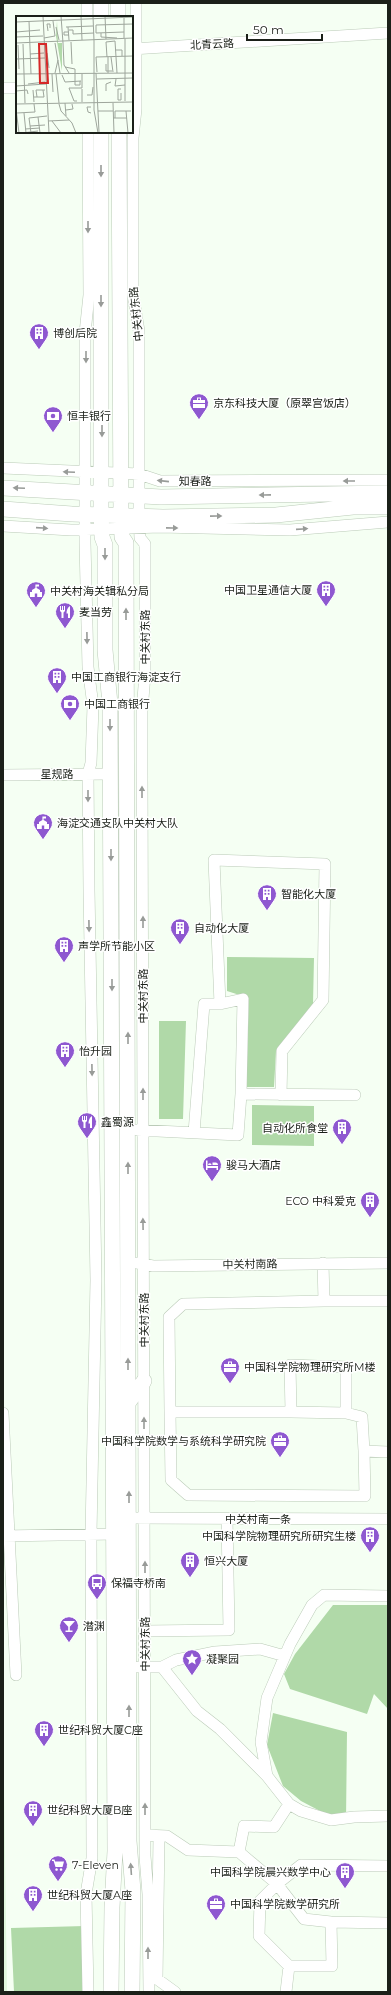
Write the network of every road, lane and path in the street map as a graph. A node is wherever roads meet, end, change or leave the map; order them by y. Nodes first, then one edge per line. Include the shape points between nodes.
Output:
1 (87, 3) edge
2 (101, 3) edge
3 (118, 3) edge
4 (136, 3) edge
5 (87, 16) edge
6 (101, 16) edge
7 (118, 16) edge
8 (388, 33) edge
9 (134, 48) edge
10 (3, 88) edge
11 (16, 88) edge
12 (88, 133) edge
13 (101, 133) edge
14 (119, 133) edge
15 (3, 468) edge
16 (86, 472) junction
17 (102, 473) junction
18 (122, 474) junction
19 (140, 474) junction
20 (388, 480) edge
21 (3, 488) edge
22 (85, 492) junction
23 (101, 493) junction
24 (388, 493) edge
25 (121, 494) junction
26 (139, 496) junction
27 (388, 507) edge
28 (3, 509) edge
29 (85, 514) junction
30 (102, 522) junction
31 (122, 522) junction
32 (140, 522) junction
33 (388, 522) edge
34 (3, 526) edge
35 (85, 530) junction
36 (88, 774) junction
37 (110, 774) junction
38 (3, 775) edge
39 (220, 1004) junction
40 (241, 1094) junction
41 (281, 1095) junction
42 (355, 1095) dead end
43 (136, 1130) junction
44 (194, 1133) junction
45 (113, 1263) junction
46 (128, 1263) junction
47 (144, 1263) junction
48 (323, 1263) junction
49 (388, 1263) edge
50 (324, 1300) junction
51 (388, 1301) edge
52 (144, 1381) junction
53 (128, 1403) junction
54 (170, 1412) junction
55 (291, 1412) junction
56 (3, 1413) edge
57 (346, 1413) junction
58 (364, 1451) junction
59 (388, 1452) edge
60 (129, 1518) junction
61 (144, 1518) junction
62 (227, 1519) junction
63 (388, 1519) edge
64 (91, 1534) junction
65 (114, 1534) junction
66 (6, 1536) edge
67 (388, 1596) edge
68 (145, 1631) junction
69 (285, 1656) junction
70 (129, 1667) junction
71 (162, 1667) junction
72 (145, 1668) junction
73 (16, 1676) dead end
74 (267, 1776) junction
75 (289, 1804) junction
76 (388, 1816) edge
77 (145, 1835) junction
78 (159, 1836) junction
79 (239, 1852) junction
80 (388, 1866) edge
81 (277, 1884) junction
82 (331, 1922) junction
83 (388, 1923) edge
84 (289, 1966) junction
85 (88, 1992) edge
86 (111, 1992) edge
87 (132, 1992) edge
88 (149, 1992) edge
89 (175, 1992) edge
90 (286, 1992) edge

1 - 5 street
2 - 6 main road
3 - 7 main road
4 - 9 street, 中关村东路
8 - 9 street, 北青云路
9 - 19 street, 中关村东路 via 136,109 133,138 133,295 140,331
10 - 11 street
12 -> 16 street
13 -> 17 main road
14 - 18 main road, 中关村东路
16 -> 15 street, 知春路
16 - 17 street, 知春路
16 - 22 street
17 - 18 street, 知春路
17 - 23 main road
18 - 19 street, 知春路
18 - 25 main road, 中关村东路
20 -> 19 street, 知春路 via 160,481
19 - 26 street, 中关村东路
22 -> 21 main road, 知春路
22 - 23 main road, 知春路
22 - 29 street
23 - 25 main road, 知春路
23 - 30 main road
24 -> 26 main road, 知春路
25 - 26 main road, 知春路
25 - 31 main road, 中关村东路
26 - 32 street, 中关村东路
32 -> 27 main road via 276,515 353,507
28 - 29 main road
29 - 30 main road
29 - 35 street
30 - 31 main road
30 - 35 street
30 -> 37 main road via 105,650 110,704
31 - 32 main road
43 -> 31 main road, 中关村东路 via 126,543 122,537
32 -> 33 street via 290,530
43 -> 32 street, 中关村东路 via 142,711 145,674 145,544 140,538
34 -> 35 street
35 -> 36 street via 88,667 93,706 91,763
36 - 37 street, 星规路
36 - 38 street, 星规路
36 -> 64 street via 96,1280
37 -> 45 main road
39 - 40 street via 243,999
39 - 41 street via 214,860 325,864 323,1000 282,1051
39 - 44 street via 204,1004
40 - 41 street
40 - 44 street via 238,1135
41 - 42 street
43 - 44 street
46 -> 43 main road, 中关村东路
47 -> 43 street, 中关村东路
45 - 46 street, 中关村南路
45 - 65 main road
46 - 47 street, 中关村南路
53 -> 46 main road, 中关村东路
47 - 48 street, 中关村南路 via 154,1266
47 - 52 street, 中关村东路
48 - 49 street, 中关村南路
48 - 50 street
50 - 51 street
50 - 54 street via 183,1304 170,1317
52 - 53 main road
61 -> 52 street, 中关村东路
60 -> 53 main road, 中关村东路
54 - 55 street
54 - 58 street via 171,1480 188,1496 365,1496
55 - 57 street
55 - 57 street via 290,1366 346,1367
56 - 66 street
57 - 58 street via 362,1417
58 - 59 street
60 - 61 street, 中关村南一条
60 - 70 main road, 中关村东路
61 - 62 street, 中关村南一条
68 -> 61 street, 中关村东路
62 - 63 street, 中关村南一条
62 - 68 street via 229,1630
64 - 65 street
64 - 66 street
64 - 85 street via 92,1858 86,1894
65 - 86 main road via 115,1851
66 - 73 street
67 - 69 street via 324,1595 312,1605
68 - 72 street, 中关村东路
69 - 71 street via 260,1649 215,1652 176,1660
69 - 74 street via 267,1698 261,1742
70 - 72 street
87 -> 70 main road, 中关村东路
71 - 72 street
71 - 74 street via 197,1711 220,1729
77 -> 72 street, 中关村东路
74 - 75 street
75 - 76 street via 300,1812 331,1820
75 - 79 street via 274,1827 244,1826
77 - 78 street
88 -> 77 street, 中关村东路
78 - 79 street via 167,1836 188,1850
78 - 89 street via 157,1979
79 - 81 street
80 - 81 street via 301,1865
81 - 82 street via 304,1919
81 - 84 street via 260,1901 259,1936
82 - 83 street
82 - 84 street via 332,1966
84 - 90 street

